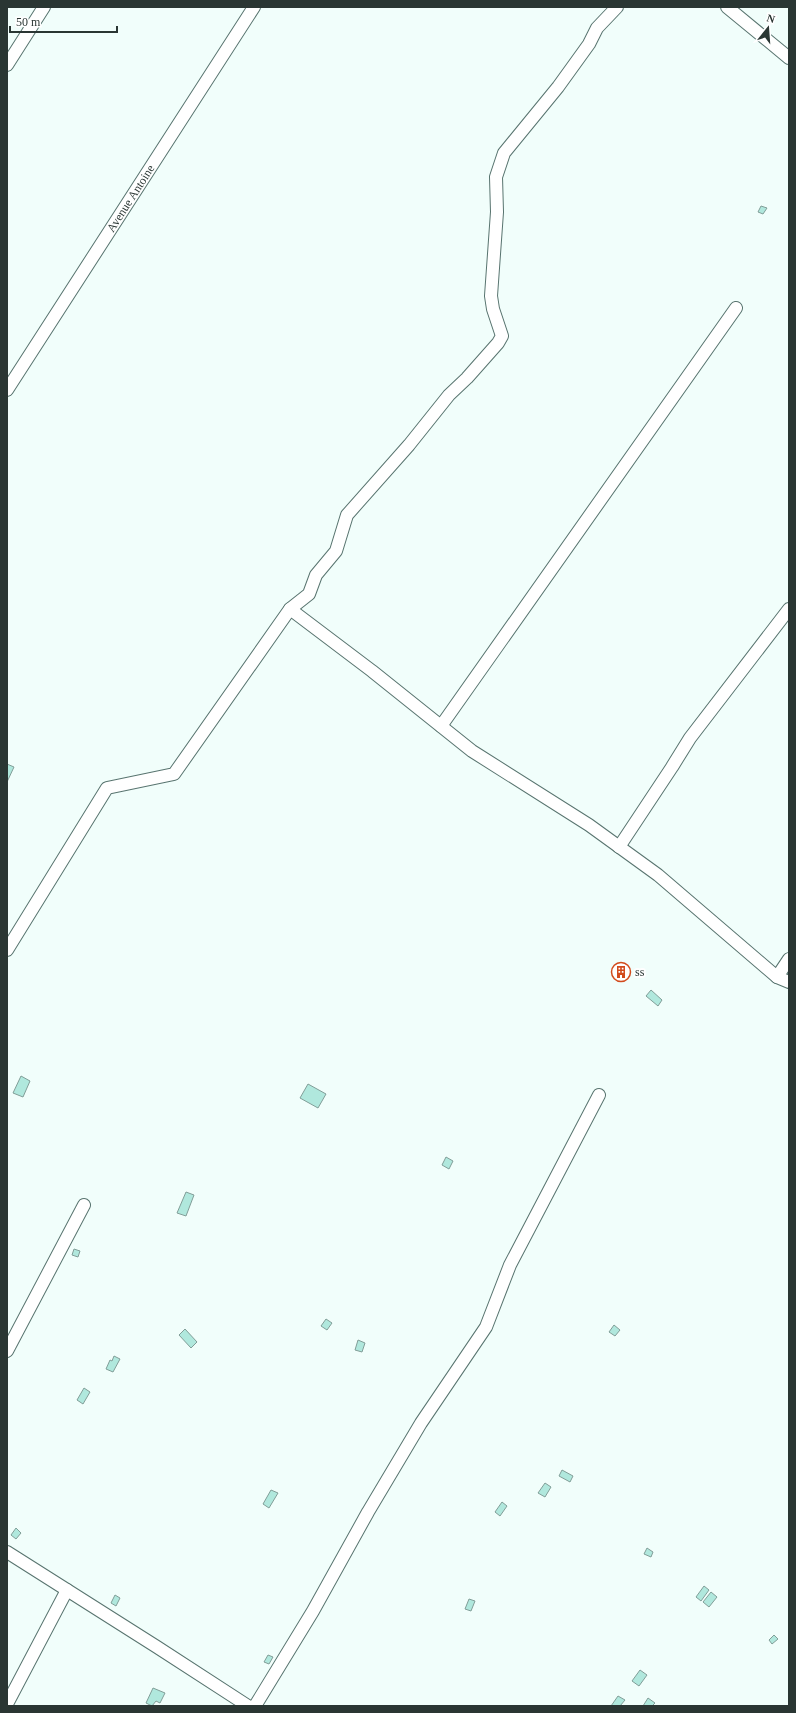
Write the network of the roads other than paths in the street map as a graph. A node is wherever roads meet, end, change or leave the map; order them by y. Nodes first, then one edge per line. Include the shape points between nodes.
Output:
1 (44, 7) edge
2 (254, 7) edge
3 (617, 7) edge
4 (727, 7) edge
5 (789, 58) edge
6 (7, 65) edge
7 (736, 308) dead end
8 (7, 389) edge
9 (290, 609) junction
10 (789, 609) edge
11 (441, 726) junction
12 (619, 847) junction
13 (7, 950) edge
14 (789, 960) edge
15 (777, 977) junction
16 (789, 982) edge
17 (599, 1095) dead end
18 (84, 1205) dead end
19 (7, 1350) edge
20 (7, 1552) edge
21 (66, 1590) junction
22 (234, 1702) edge
23 (7, 1704) edge
24 (248, 1706) edge
25 (255, 1706) edge

1 - 6 street
2 - 8 street, Avenue Antoine
3 - 9 street via 597,28 589,44 558,87 504,153 497,168 497,212 491,296 501,332 500,340 449,395 347,515 336,551 316,575 309,594
4 - 5 street
7 - 11 street
9 - 11 street
9 - 13 street via 174,774 107,788
10 - 12 street via 690,738
11 - 12 street via 472,751
12 - 15 street via 658,876
14 - 15 street
15 - 16 street
17 - 25 street via 510,1265 486,1327 421,1423
18 - 19 street
20 - 21 street
21 - 22 street
21 - 23 street
22 - 24 street

